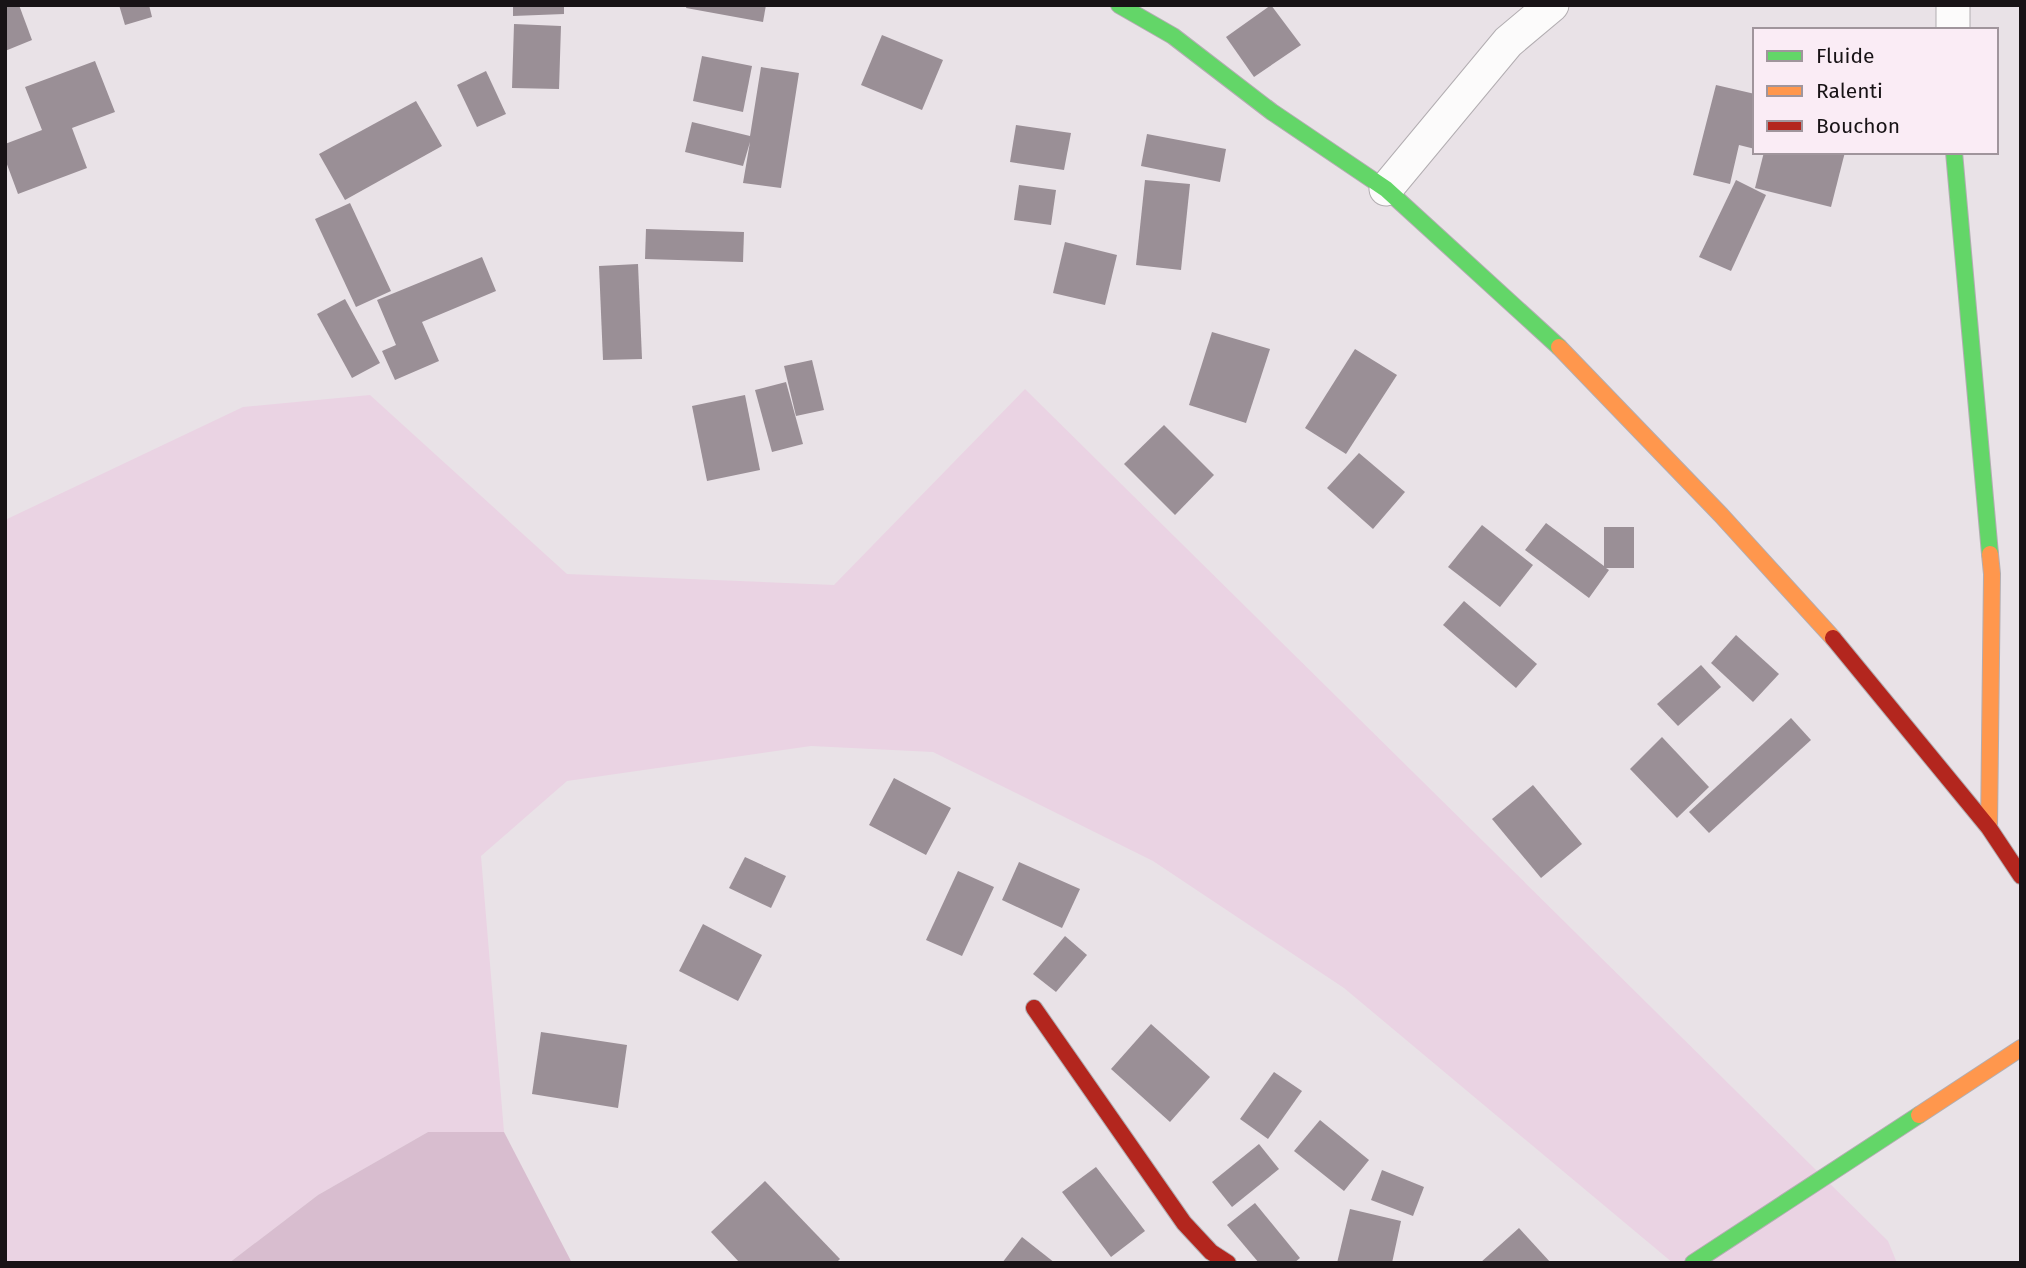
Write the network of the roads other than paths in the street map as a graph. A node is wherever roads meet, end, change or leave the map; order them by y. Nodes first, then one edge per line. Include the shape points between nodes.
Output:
1 (1119, 5) edge
2 (1552, 5) edge
3 (1953, 5) edge
4 (1953, 28) edge
5 (1954, 154) edge
6 (1386, 189) junction
7 (1989, 828) junction
8 (2021, 876) edge
9 (1034, 1008) dead end
10 (2021, 1048) edge
11 (1211, 1259) edge
12 (1693, 1263) edge

1 - 6 street via 1173,36 1272,112
2 - 6 street via 1508,42
3 - 4 street
5 - 7 street via 1992,574
6 - 7 street via 1542,330 1721,515 1834,639
7 - 8 street
9 - 11 street
10 - 12 street

